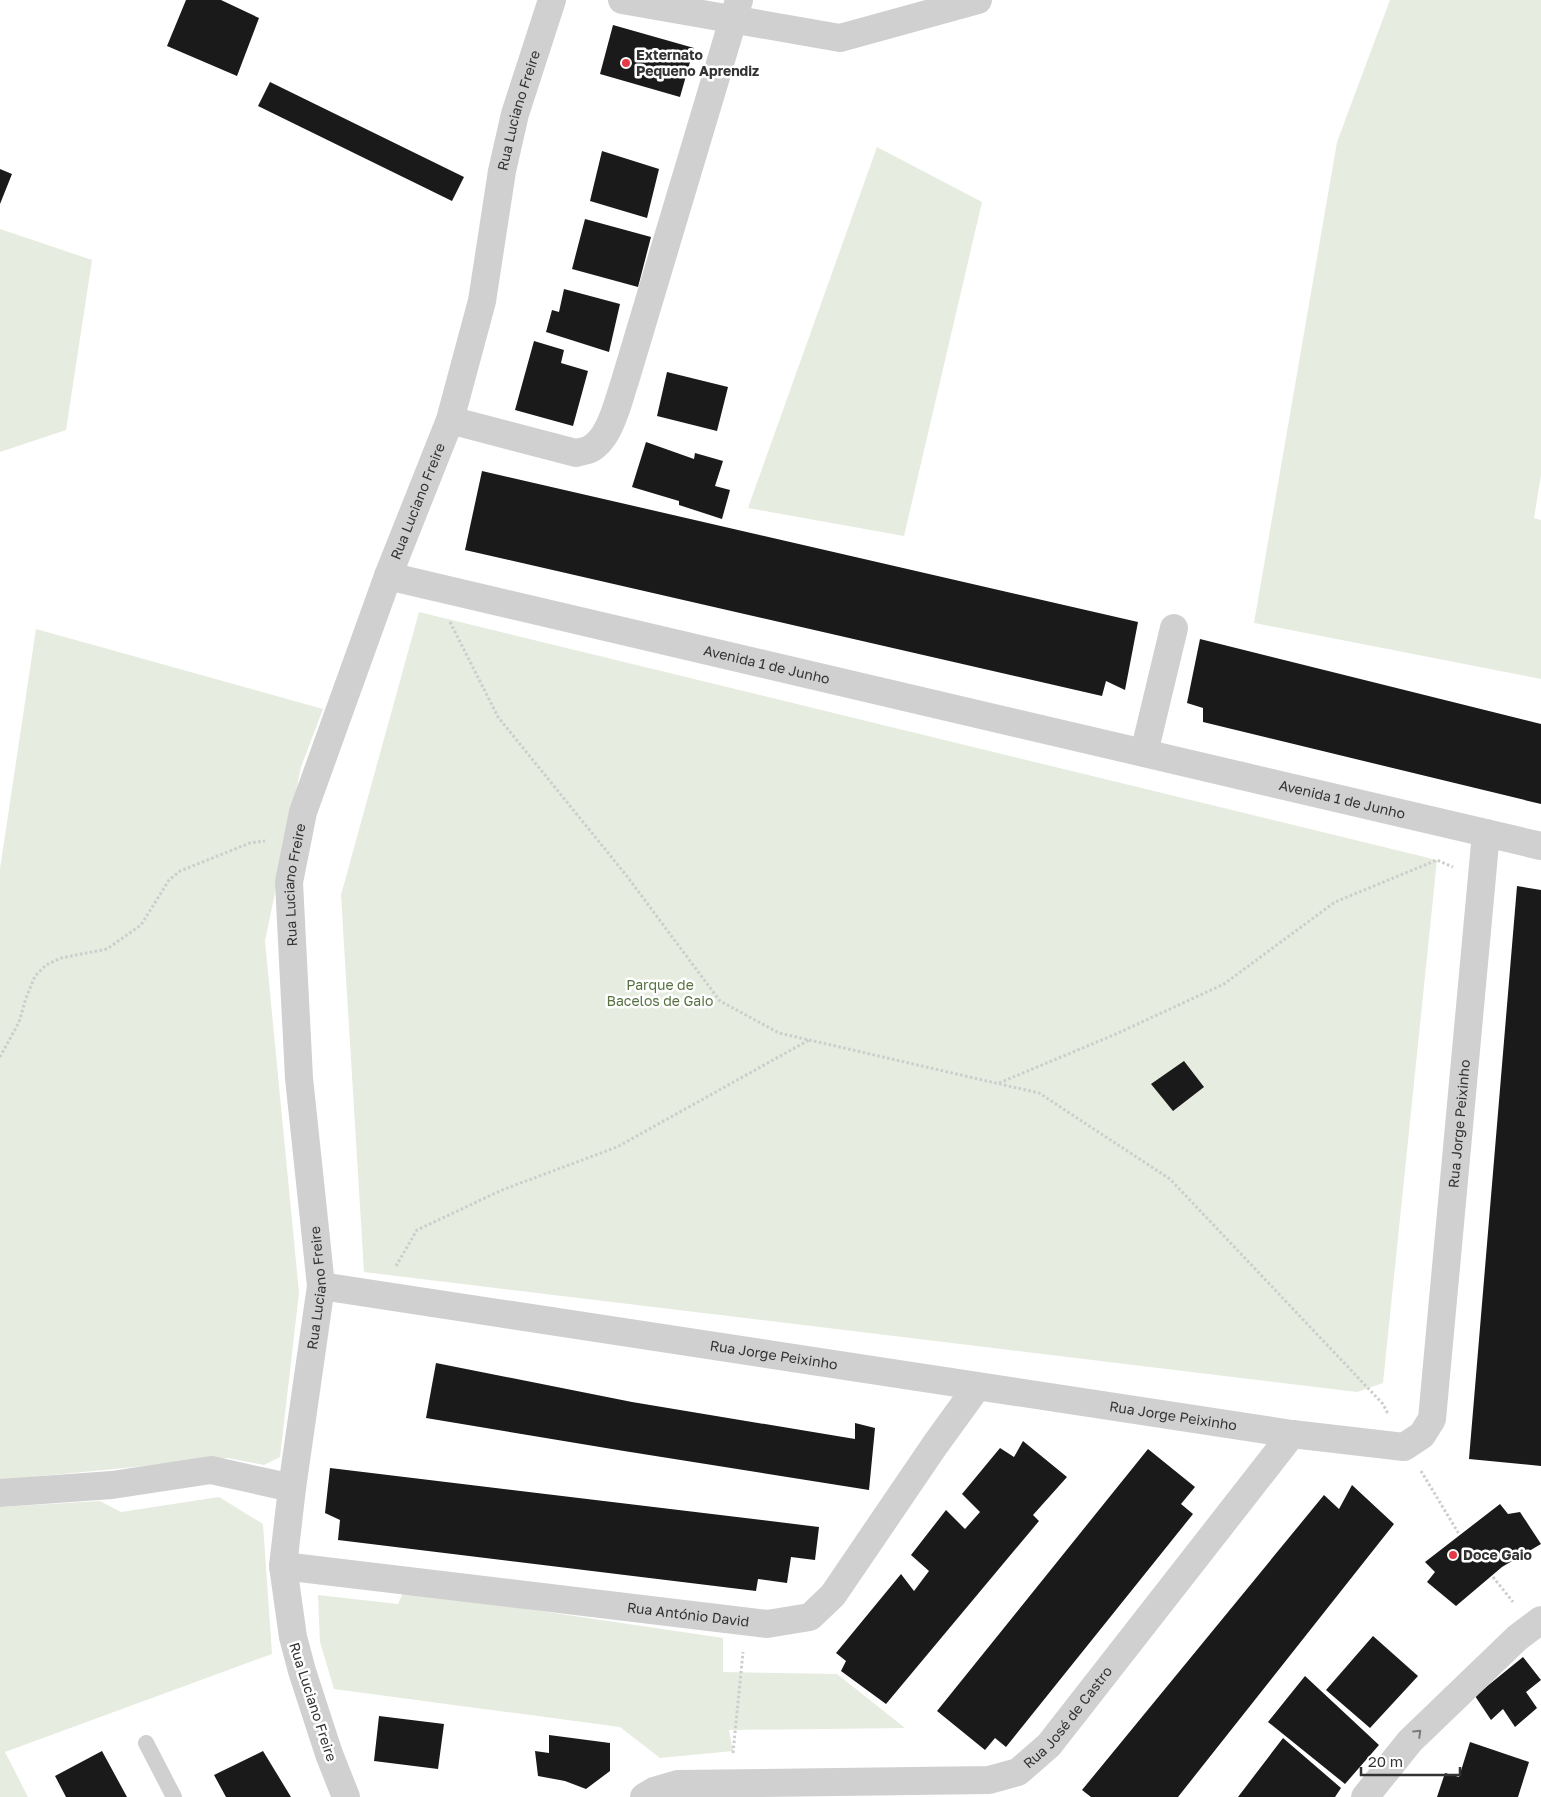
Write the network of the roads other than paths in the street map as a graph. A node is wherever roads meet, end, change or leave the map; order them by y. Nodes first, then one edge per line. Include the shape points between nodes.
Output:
1 (552, 0) edge
2 (622, 0) edge
3 (978, 0) edge
4 (736, 10) edge
5 (450, 420) junction
6 (388, 576) junction
7 (1174, 628) dead end
8 (1144, 753) junction
9 (1486, 833) junction
10 (1541, 846) edge
11 (321, 1286) junction
12 (977, 1387) junction
13 (1292, 1434) junction
14 (292, 1488) junction
15 (0, 1493) edge
16 (283, 1566) junction
17 (1541, 1620) edge
18 (146, 1743) dead end
19 (174, 1797) edge
20 (346, 1797) edge
21 (644, 1797) edge
22 (1365, 1797) edge

1 - 5 street, Rua Luciano Freire via 516,114 502,171 482,301
2 - 4 street
3 - 4 street via 840,38
4 - 5 street via 625,381 610,426 600,441 589,450 576,452
5 - 6 street, Rua Luciano Freire
6 - 8 street, Avenida 1 de Junho
6 - 11 street, Rua Luciano Freire via 303,812 289,882 299,1078
7 - 8 street
8 - 9 street, Avenida 1 de Junho
9 - 10 street, Avenida 1 de Junho
9 - 13 street, Rua Jorge Peixinho via 1432,1419 1422,1436 1404,1447
11 - 12 street, Rua Jorge Peixinho
11 - 14 street, Rua Luciano Freire
12 - 13 street, Rua Jorge Peixinho
12 - 16 street, Rua António David via 833,1595 810,1617 767,1624
13 - 21 street, Rua José de Castro via 1049,1745 1018,1772 989,1780 678,1784
14 - 15 street via 211,1470 112,1485
14 - 16 street, Rua Luciano Freire
16 - 20 street, Rua Luciano Freire via 293,1637 302,1671
22 -> 17 street via 1410,1741 1517,1638
18 - 19 lane

